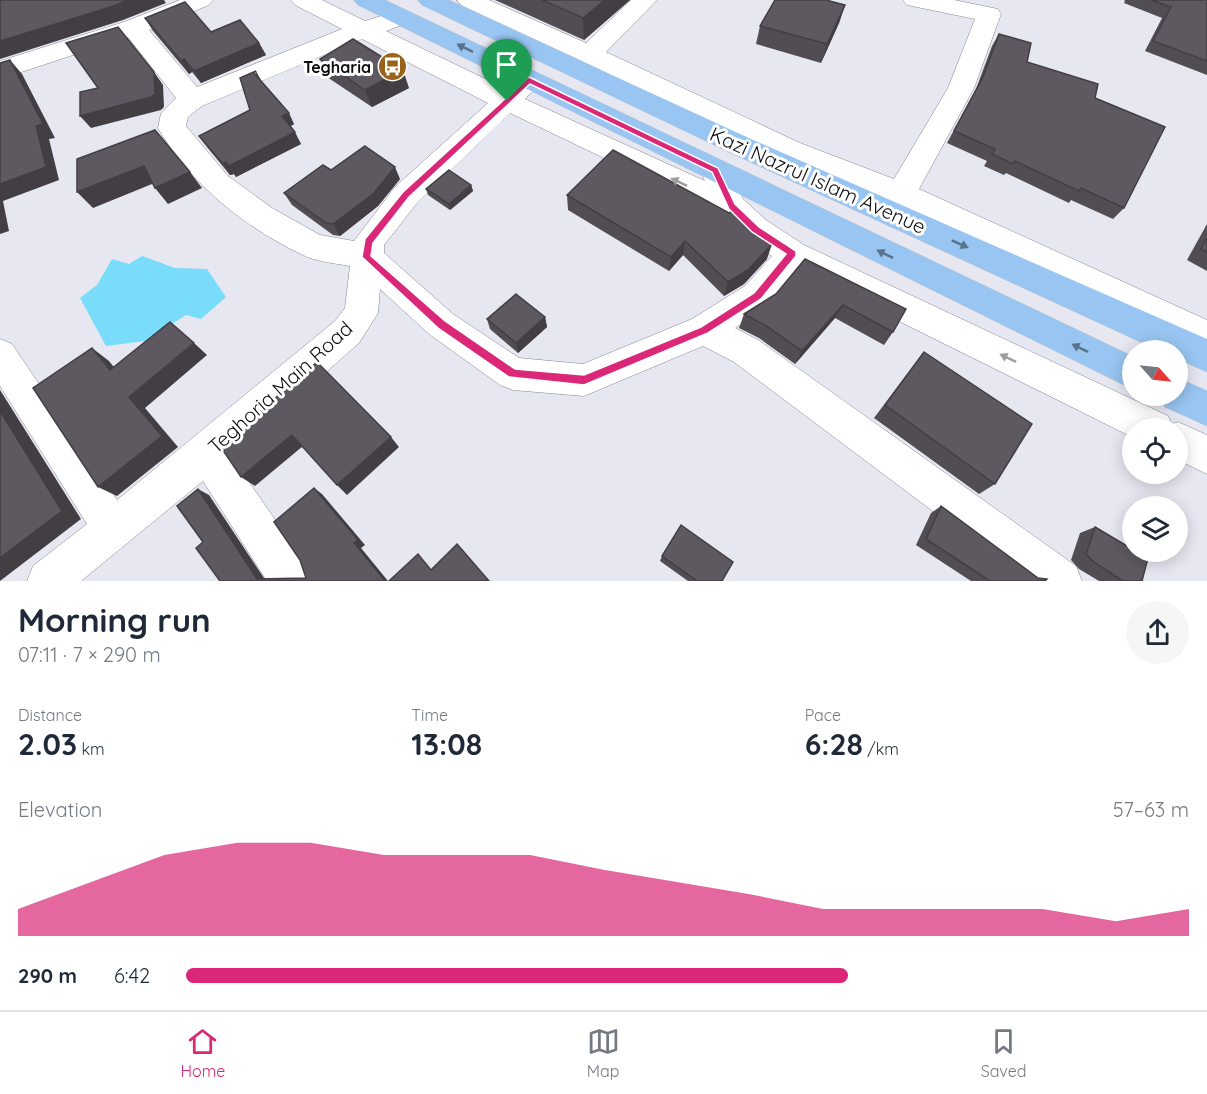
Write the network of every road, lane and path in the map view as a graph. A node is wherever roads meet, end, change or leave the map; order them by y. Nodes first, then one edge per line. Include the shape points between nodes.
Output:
1 (201, 0) edge
2 (303, 0) edge
3 (430, 0) edge
4 (469, 0) edge
5 (645, 0) edge
6 (915, 0) edge
7 (995, 7) edge
8 (364, 15) edge
9 (133, 27) junction
10 (589, 54) junction
11 (0, 70) edge
12 (518, 91) junction
13 (192, 99) junction
14 (715, 170) junction
15 (901, 194) junction
16 (732, 206) junction
17 (793, 254) junction
18 (367, 257) junction
19 (704, 330) junction
20 (1207, 336) edge
21 (0, 355) edge
22 (1207, 356) edge
23 (1122, 368) edge
24 (1188, 400) edge
25 (1207, 409) edge
26 (1132, 418) edge
27 (1188, 445) edge
28 (207, 453) junction
29 (1207, 455) edge
30 (113, 529) junction
31 (48, 581) edge
32 (292, 581) edge
33 (1061, 581) edge

1 - 9 street
2 - 8 street
3 -> 22 main road, Kazi Nazrul Islam Avenue via 741,146
4 - 10 street
5 - 10 street
6 - 7 street
7 - 15 street via 961,88
8 - 12 street
12 -> 8 main road, Kazi Nazrul Islam Avenue via 401,17
8 - 13 street
9 - 11 street
9 - 13 street
10 - 15 street via 790,150
12 - 14 main road, Kazi Nazrul Islam Avenue
16 -> 12 street
12 - 18 street, Teghoria Main Road via 406,195 369,242
13 - 18 street via 175,113 172,128 218,184 261,216 313,246
14 - 16 street
23 -> 14 main road, Kazi Nazrul Islam Avenue
15 - 20 street
16 - 17 street via 756,229
17 - 19 street via 757,296
26 -> 17 street
18 - 19 street via 441,324 513,374 584,380
18 - 28 street, Teghoria Main Road via 361,313 347,332
19 - 33 street via 746,351
21 - 30 street
24 - 25 main road
27 - 29 street
28 - 30 street, Teghoria Main Road
28 - 32 street
30 - 31 street, Teghoria Main Road

